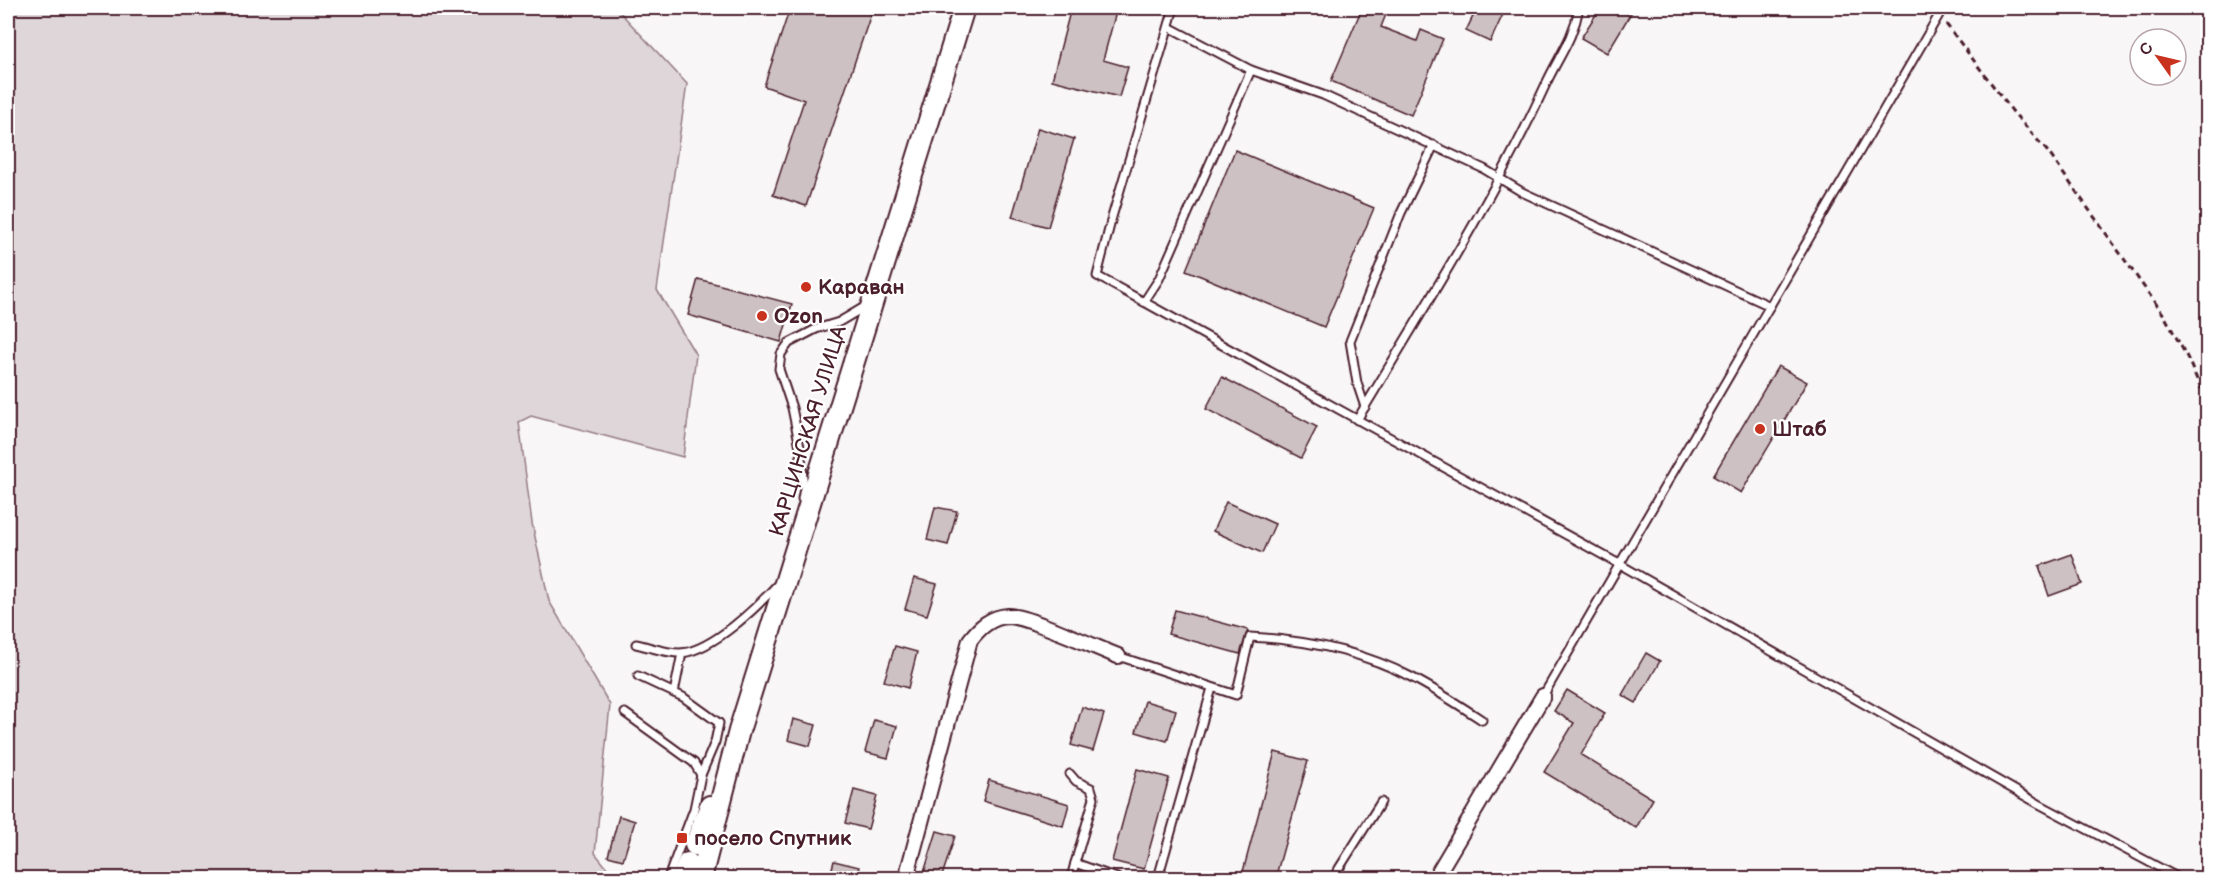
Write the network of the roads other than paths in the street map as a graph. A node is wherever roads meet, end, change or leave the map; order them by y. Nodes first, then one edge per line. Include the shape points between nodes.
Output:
1 (1174, 8) edge
2 (1579, 8) edge
3 (960, 9) edge
4 (1941, 11) edge
5 (1168, 27) junction
6 (1251, 70) junction
7 (1434, 145) junction
8 (1500, 178) junction
9 (873, 302) junction
10 (1144, 302) junction
11 (1770, 306) junction
12 (1365, 407) junction
13 (1357, 420) junction
14 (1621, 565) junction
15 (791, 569) junction
16 (636, 644) dead end
17 (682, 653) junction
18 (1118, 656) joint
19 (639, 676) dead end
20 (1212, 688) junction
21 (674, 693) junction
22 (1543, 696) joint
23 (625, 713) dead end
24 (1482, 720) dead end
25 (739, 731) junction
26 (1070, 774) dead end
27 (701, 775) junction
28 (1381, 802) dead end
29 (688, 862) edge
30 (1075, 863) junction
31 (668, 879) edge
32 (701, 879) edge
33 (906, 879) edge
34 (1071, 879) edge
35 (1116, 879) edge
36 (1158, 879) edge
37 (1333, 879) edge
38 (1435, 879) edge
39 (2179, 879) edge

1 - 5 lane
2 - 8 lane via 1575,30
3 - 9 main road, КАРЦИНСКАЯ УЛИЦА
4 - 11 lane
5 - 6 lane
5 - 10 lane via 1097,276
6 - 7 lane via 1323,95
6 - 10 lane via 1159,279
7 - 8 lane
7 - 12 lane via 1401,213 1350,341
8 - 11 lane via 1522,192
8 - 12 lane
9 - 15 main road, КАРЦИНСКАЯ УЛИЦА
9 - 15 lane via 789,343 782,354 779,369 801,447 804,488
10 - 13 lane
11 - 14 lane
12 - 13 lane
13 - 14 lane
14 - 22 lane
14 - 39 lane via 2039,804
15 - 17 lane via 761,603 729,628
15 - 25 main road, КАРЦИНСКАЯ УЛИЦА
16 - 17 lane
17 - 21 lane
18 - 20 lane
18 - 33 street via 1018,617 992,620 977,632 970,640
19 - 21 lane
20 - 24 lane via 1236,695 1250,637 1292,639 1350,652 1410,676
20 - 36 lane
21 - 27 lane via 719,723
22 - 38 street
23 - 27 lane via 694,763
25 - 29 main road
25 - 32 main road
26 - 30 lane via 1091,788 1094,798
27 - 31 lane via 694,809
28 - 37 lane
30 - 34 lane
30 - 35 lane

